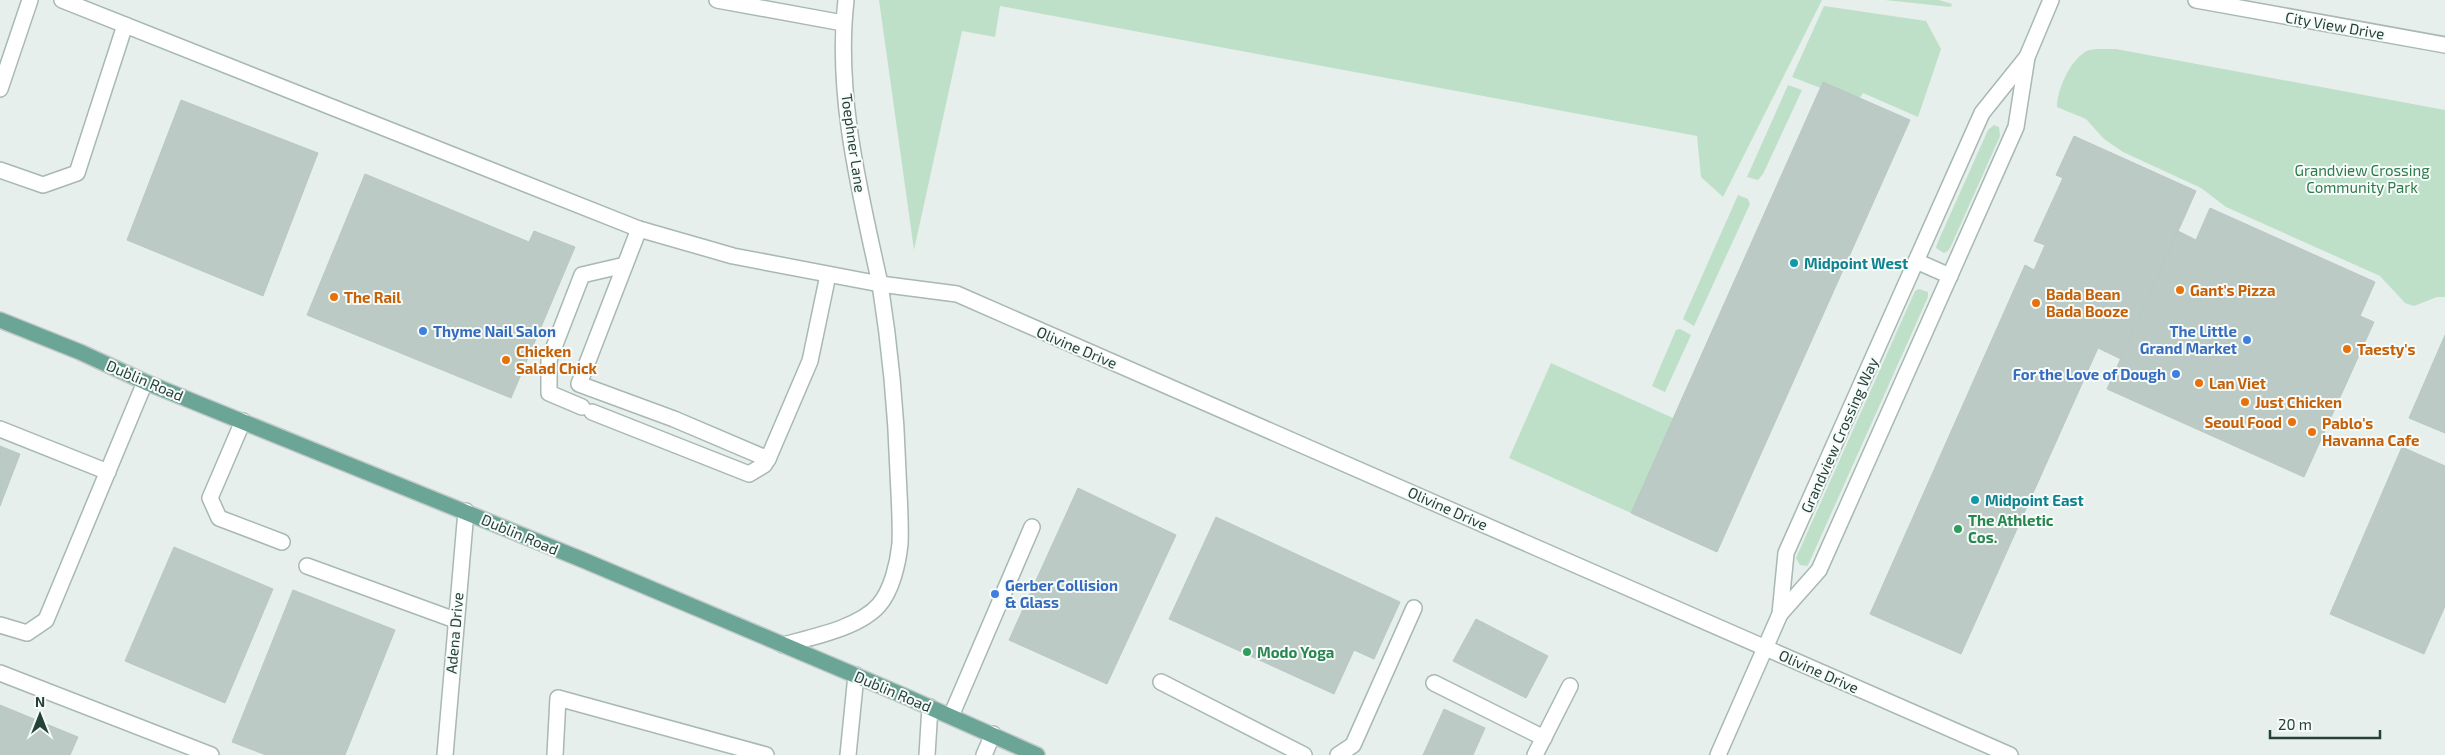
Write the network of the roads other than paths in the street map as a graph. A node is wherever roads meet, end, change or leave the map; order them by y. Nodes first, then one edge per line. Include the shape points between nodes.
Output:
1 (30, 0) edge
2 (62, 0) edge
3 (717, 0) edge
4 (846, 0) edge
5 (2051, 0) edge
6 (2196, 0) edge
7 (843, 23) junction
8 (125, 25) junction
9 (2445, 45) edge
10 (2028, 57) junction
11 (0, 89) edge
12 (0, 170) edge
13 (639, 229) junction
14 (1916, 261) junction
15 (625, 266) junction
16 (828, 275) junction
17 (1950, 276) junction
18 (880, 284) junction
19 (0, 320) edge
20 (145, 382) junction
21 (243, 421) junction
22 (0, 429) edge
23 (768, 459) junction
24 (108, 472) junction
25 (466, 511) junction
26 (1032, 527) dead end
27 (282, 542) dead end
28 (308, 566) dead end
29 (1414, 608) dead end
30 (1780, 614) junction
31 (455, 620) junction
32 (0, 625) edge
33 (783, 645) junction
34 (1766, 647) junction
35 (0, 673) edge
36 (856, 675) junction
37 (1161, 682) dead end
38 (1434, 683) dead end
39 (1570, 686) dead end
40 (930, 707) junction
41 (951, 716) junction
42 (993, 734) junction
43 (1544, 738) junction
44 (211, 755) edge
45 (445, 755) edge
46 (555, 755) edge
47 (766, 755) edge
48 (848, 755) edge
49 (927, 755) edge
50 (984, 755) edge
51 (1037, 755) edge
52 (1304, 755) edge
53 (1338, 755) edge
54 (1536, 755) edge
55 (1718, 755) edge
56 (2010, 755) edge

1 - 11 street
2 - 8 street, Olivine Drive
3 - 7 street
4 - 7 street, Toephner Lane
5 - 10 street, Grandview Crossing Way
6 - 9 street, City View Drive
7 - 18 street, Toephner Lane via 845,88 854,156
8 - 12 street via 77,173 43,185
8 - 13 street, Olivine Drive
10 - 14 street, Grandview Crossing Way via 1982,113
10 - 17 street, Grandview Crossing Way via 2016,127
13 - 15 street
13 - 16 street, Olivine Drive via 733,256
14 - 17 street
14 - 30 street, Grandview Crossing Way via 1786,553
15 - 23 street via 579,384 674,419
15 - 23 street via 582,275 549,360 549,393 749,474
16 - 18 street, Olivine Drive
16 - 23 street via 810,361
17 - 30 street, Grandview Crossing Way via 1819,570
18 - 33 street, Toephner Lane via 892,359 899,498 900,546 890,586 880,604 867,616
18 - 34 street, Olivine Drive via 957,294
19 - 20 main road, Dublin Road
20 - 21 main road, Dublin Road
20 - 24 street
21 - 25 main road, Dublin Road
21 - 27 street via 210,498 218,518
22 - 24 street
24 - 32 street via 46,620 27,633
25 - 31 street, Adena Drive
25 - 33 main road, Dublin Road
26 - 41 street
28 - 31 street
29 - 53 street via 1353,745
30 - 34 street, Grandview Crossing Way
31 - 45 street, Adena Drive
33 - 36 main road, Dublin Road
34 - 55 street, Grandview Crossing Way
34 - 56 street, Olivine Drive
35 - 44 street
36 - 40 main road, Dublin Road
36 - 48 street
37 - 52 street
38 - 43 street
39 - 43 street
40 - 41 main road, Dublin Road
40 - 49 street
41 - 42 main road, Dublin Road
42 - 50 street
42 - 51 main road, Dublin Road
43 - 54 street
46 - 47 street via 558,698

